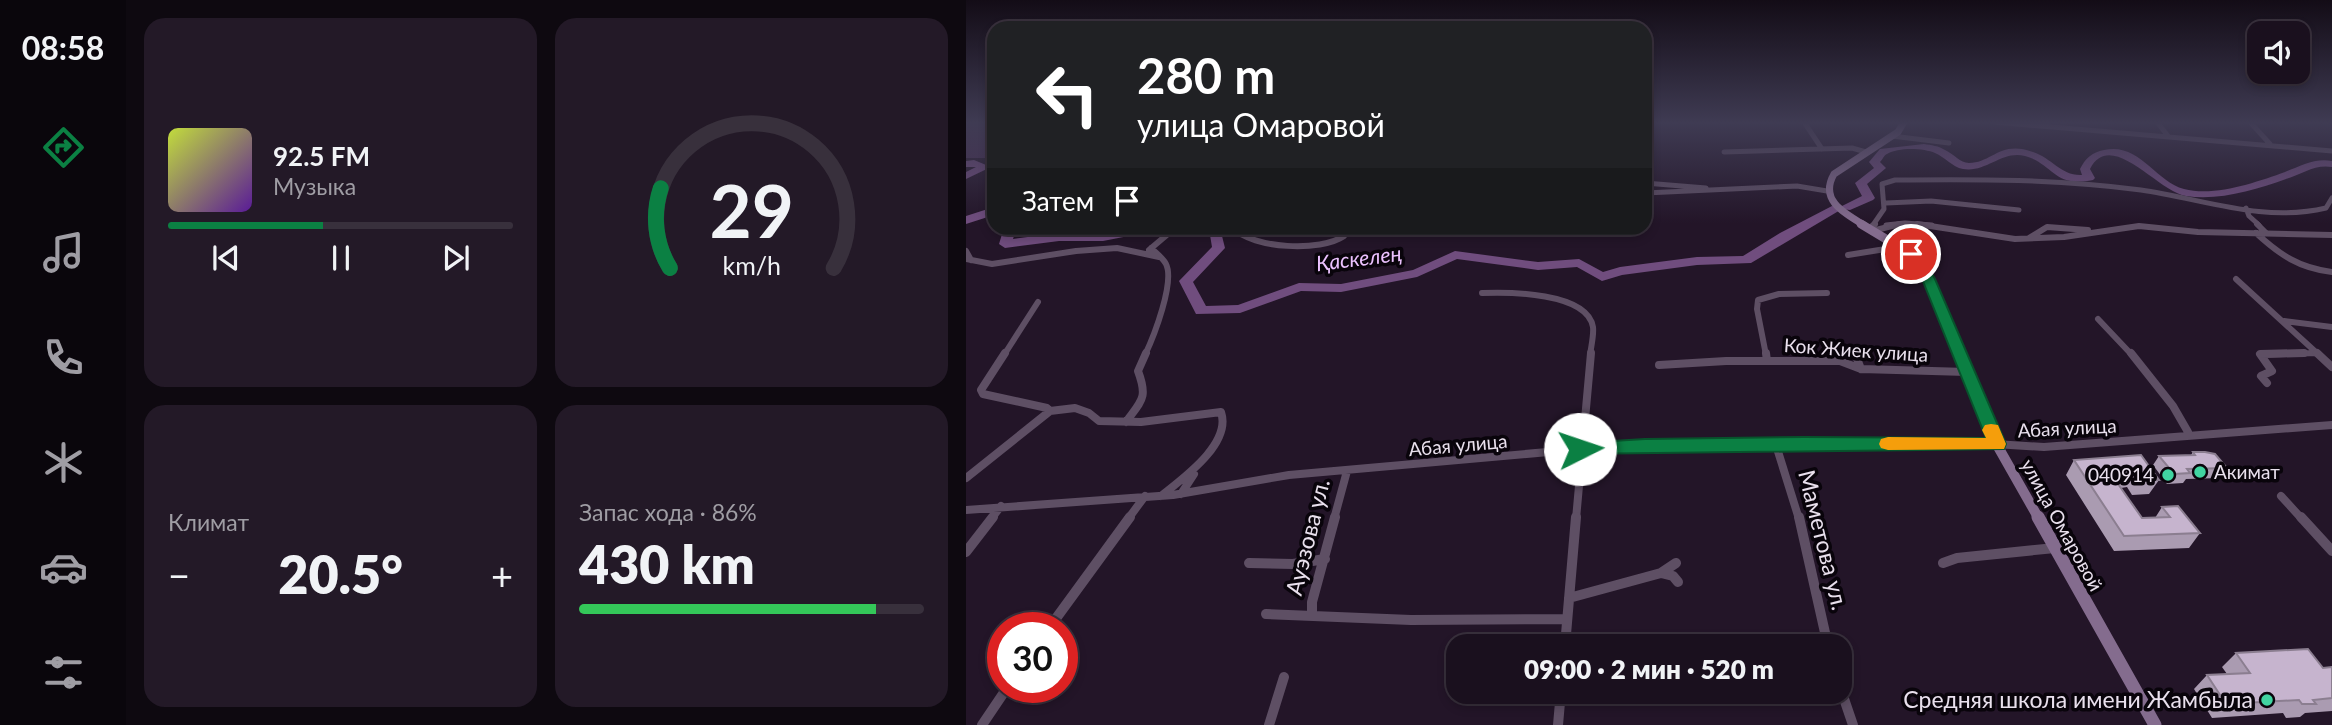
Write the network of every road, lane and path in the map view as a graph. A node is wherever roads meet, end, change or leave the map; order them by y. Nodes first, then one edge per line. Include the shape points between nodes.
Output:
1 (1860, 156) edge
2 (1652, 184) edge
3 (1721, 191) junction
4 (1827, 191) junction
5 (1652, 194) edge
6 (2332, 198) edge
7 (1908, 202) junction
8 (1886, 203) junction
9 (1892, 208) dead end
10 (2246, 208) junction
11 (2020, 211) dead end
12 (2092, 229) junction
13 (1870, 230) junction
14 (2256, 232) junction
15 (2266, 233) junction
16 (1164, 235) edge
17 (1245, 235) edge
18 (1343, 235) edge
19 (2332, 235) edge
20 (1250, 237) joint
21 (2029, 239) junction
22 (1899, 247) junction
23 (1148, 250) junction
24 (966, 251) edge
25 (1848, 255) dead end
26 (969, 259) edge
27 (966, 267) edge
28 (2332, 272) edge
29 (2236, 279) dead end
30 (1482, 293) dead end
31 (1827, 293) dead end
32 (1038, 302) dead end
33 (2098, 319) dead end
34 (2283, 321) junction
35 (2332, 327) edge
36 (2316, 353) junction
37 (1856, 356) dead end
38 (1767, 360) junction
39 (1660, 365) dead end
40 (2332, 367) edge
41 (1861, 369) junction
42 (1967, 372) junction
43 (2267, 383) dead end
44 (1049, 411) junction
45 (1126, 422) junction
46 (2332, 425) edge
47 (2186, 436) junction
48 (1776, 444) junction
49 (1997, 444) junction
50 (1580, 449) junction
51 (1198, 469) junction
52 (1347, 471) junction
53 (966, 478) edge
54 (1181, 494) junction
55 (1144, 496) junction
56 (1160, 496) junction
57 (2281, 496) dead end
58 (1002, 506) junction
59 (966, 510) edge
60 (2055, 548) junction
61 (2332, 551) edge
62 (966, 552) edge
63 (1325, 559) junction
64 (1249, 563) dead end
65 (1676, 563) dead end
66 (1943, 563) dead end
67 (2085, 564) dead end
68 (2064, 565) junction
69 (1661, 573) junction
70 (1678, 582) dead end
71 (1569, 598) junction
72 (1061, 612) edge
73 (1266, 614) dead end
74 (1312, 614) junction
75 (1567, 619) junction
76 (1566, 634) edge
77 (1825, 634) edge
78 (1284, 677) dead end
79 (997, 703) edge
80 (1560, 704) edge
81 (1846, 704) edge
82 (982, 725) edge
83 (1269, 725) edge
84 (1558, 725) edge
85 (1853, 725) edge
86 (2155, 725) edge

1 - 4 street via 1834,174
2 - 3 street
3 - 4 street via 1797,186
3 - 5 street
4 - 13 street, улица Омаровой via 1840,210
6 - 10 street via 2326,208 2301,214
7 - 8 street
7 - 9 street
7 - 11 street
8 - 10 street via 1882,184 1889,181 2013,180 2142,190
8 - 13 street
10 - 15 street
12 - 14 street via 2151,226
12 - 21 street via 2064,237
12 - 21 street via 2048,227
13 - 21 street via 1926,224
13 - 22 street, улица Омаровой
14 - 15 street
14 - 28 street via 2292,264
15 - 19 street
16 - 23 street
17 - 20 street
18 - 20 street via 1321,244 1273,246
22 - 25 street
22 - 42 street, улица Омаровой via 1920,262
23 - 26 street via 1105,246 993,264
23 - 45 street via 1168,269 1169,284 1160,322 1138,371 1144,397
24 - 26 street
26 - 27 street
29 - 34 street
30 - 50 street via 1554,299 1578,307 1590,318 1592,343
31 - 38 street via 1779,294 1758,300
32 - 44 street via 981,390
33 - 47 street via 2184,420
34 - 35 street
34 - 36 street
36 - 40 street
36 - 43 street via 2260,354 2272,371 2260,376
37 - 41 street
38 - 39 street, Кок Жиек улица
38 - 41 street, Кок Жиек улица via 1840,361
41 - 42 street, Кок Жиек улица
42 - 49 street, улица Омаровой
44 - 45 street via 1081,409 1099,421
44 - 53 street
45 - 51 street via 1221,412 1223,421 1212,451
46 - 47 street, Абая улица
47 - 49 street, Абая улица via 2123,444
48 - 49 street, Абая улица
48 - 50 street, Абая улица
48 - 77 street, Маметова ул. via 1796,506
49 - 60 street, улица Омаровой
50 - 52 street, Абая улица
50 - 71 street
51 - 54 street
51 - 56 street
52 - 54 street, Абая улица via 1256,479
52 - 63 street, Ауэзова ул.
54 - 56 street, Абая улица
55 - 56 street, Абая улица
55 - 58 street, Абая улица
55 - 72 street
57 - 61 street
58 - 59 street, Абая улица
58 - 62 street
60 - 66 street
60 - 68 street, улица Омаровой
63 - 64 street
63 - 74 street, Ауэзова ул.
65 - 69 street
67 - 68 street
68 - 86 street, улица Омаровой
69 - 70 street
69 - 71 street
71 - 75 street
73 - 74 street
74 - 75 street via 1411,621
75 - 76 street
78 - 83 street
79 - 82 street
80 - 84 street
81 - 85 street

